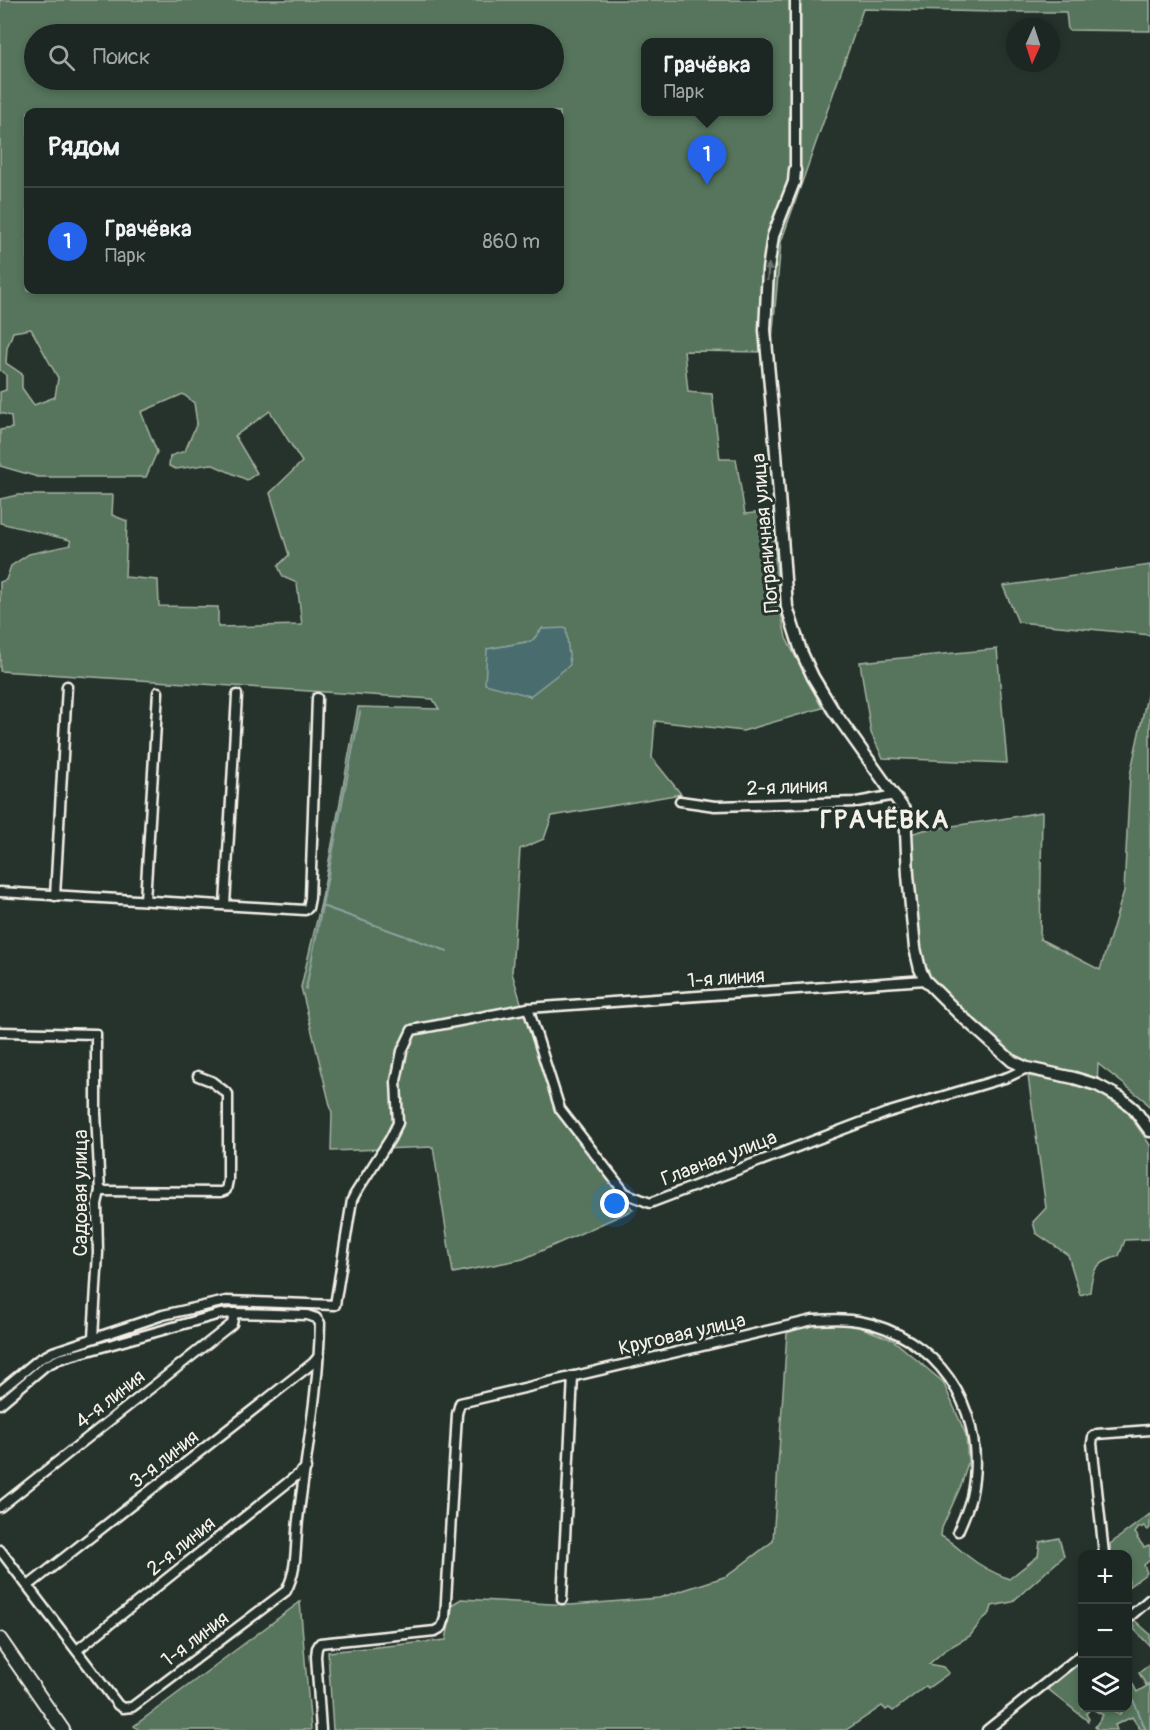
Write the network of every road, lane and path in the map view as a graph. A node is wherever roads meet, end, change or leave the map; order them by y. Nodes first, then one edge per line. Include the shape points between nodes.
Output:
1 (795, 0) edge
2 (795, 170) joint
3 (67, 686) dead end
4 (158, 692) dead end
5 (237, 695) dead end
6 (317, 698) dead end
7 (895, 795) junction
8 (680, 801) dead end
9 (0, 892) edge
10 (55, 896) junction
11 (145, 900) junction
12 (225, 905) junction
13 (925, 980) junction
14 (528, 1008) junction
15 (0, 1032) edge
16 (1027, 1068) junction
17 (198, 1076) dead end
18 (1148, 1123) edge
19 (100, 1191) junction
20 (234, 1313) junction
21 (93, 1338) junction
22 (320, 1355) junction
23 (573, 1376) junction
24 (0, 1391) edge
25 (0, 1404) edge
26 (1150, 1430) edge
27 (306, 1468) junction
28 (0, 1507) edge
29 (958, 1531) dead end
30 (0, 1550) edge
31 (1104, 1550) edge
32 (28, 1586) junction
33 (562, 1599) dead end
34 (1150, 1599) edge
35 (1132, 1615) edge
36 (0, 1639) edge
37 (77, 1650) junction
38 (1078, 1658) edge
39 (63, 1730) edge
40 (321, 1730) edge
41 (987, 1730) edge

1 - 2 street
7 -> 2 street, Пограничная улица via 813,677 787,606 765,330 773,236
3 - 10 street
4 - 11 street
5 - 12 street
6 - 12 street via 308,908 301,911
7 - 8 street, 2-я линия via 857,802 727,806
7 - 13 street, Пограничная улица via 905,811 915,948
9 - 10 street
10 - 11 street
11 - 12 street
13 - 14 street, 1-я линия
13 - 16 street, Пограничная улица via 1012,1061
14 - 16 street, Главная улица via 560,1109 625,1193 650,1203 886,1113
14 - 21 street, 1-я линия via 412,1030 402,1051 396,1081 398,1123 352,1200 335,1305 226,1301 164,1315
15 - 19 street, Садовая улица via 96,1034
16 - 18 street, Пограничная улица via 1097,1085 1121,1098
17 - 19 street via 228,1094 226,1190
19 - 21 street, Садовая улица
20 - 22 street via 316,1318 320,1323
20 - 25 street via 59,1359
20 - 28 street, 4-я линия via 232,1324
21 - 24 street via 38,1360
22 - 27 street
22 - 32 street, 3-я линия
23 - 29 street, Круговая улица via 813,1320 842,1318 892,1330 932,1357 966,1405 974,1444 974,1483
23 - 33 street
23 - 40 street, Круговая улица via 460,1403 442,1627 435,1631 320,1643 316,1656
26 - 31 street via 1093,1437
27 - 37 street, 2-я линия
27 - 37 street, 1-я линия via 294,1570 286,1591 132,1707 118,1705
30 - 32 street
32 - 37 street
34 - 35 street
36 - 39 main road
38 - 41 street

